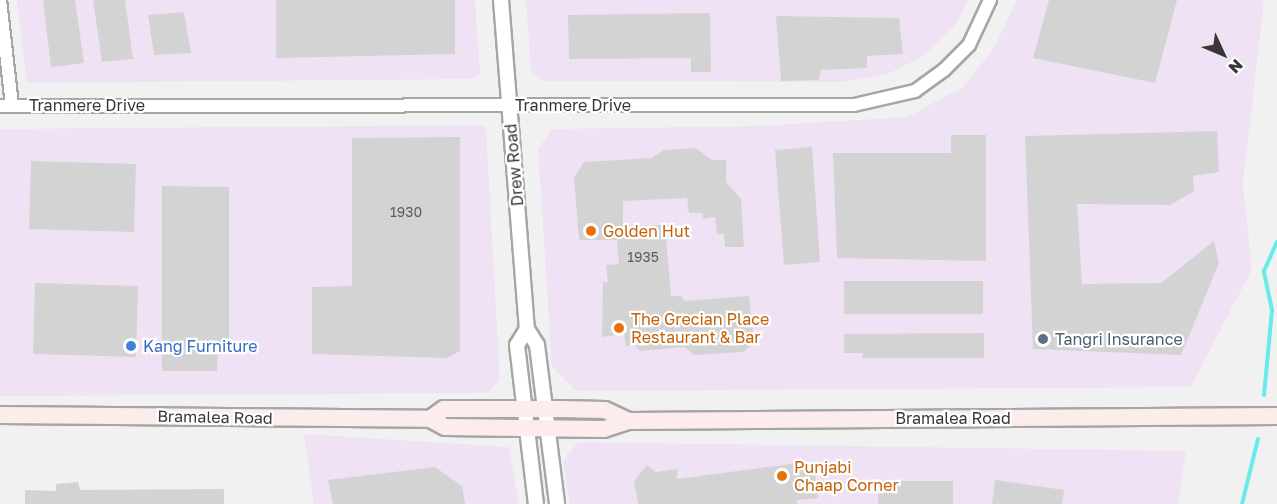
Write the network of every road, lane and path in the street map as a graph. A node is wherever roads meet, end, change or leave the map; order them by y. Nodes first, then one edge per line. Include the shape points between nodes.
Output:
1 (0, 0) edge
2 (501, 0) edge
3 (990, 0) edge
4 (509, 105) junction
5 (6, 106) edge
6 (527, 329) junction
7 (524, 410) junction
8 (545, 410) junction
9 (0, 415) edge
10 (1277, 416) edge
11 (430, 419) junction
12 (629, 421) junction
13 (527, 429) junction
14 (548, 429) junction
15 (536, 504) edge
16 (557, 504) edge

1 - 5 street
2 - 4 street, Drew Road
3 - 4 street, Tranmere Drive via 969,45 944,70 915,91 884,100 854,105
4 - 5 street, Tranmere Drive
4 - 6 street, Drew Road
6 - 7 street, Drew Road via 517,345
6 - 8 street, Drew Road via 537,345
7 - 8 main road, Bramalea Road
7 - 11 main road, Bramalea Road via 444,409
7 - 13 street, Drew Road
8 - 12 main road, Bramalea Road via 605,410
8 - 14 street, Drew Road
9 - 11 main road, Bramalea Road
10 - 12 main road, Bramalea Road
11 - 13 main road, Bramalea Road via 445,426
12 - 14 main road, Bramalea Road via 604,429
13 - 14 main road, Bramalea Road
13 - 15 street, Drew Road
14 - 16 street, Drew Road

